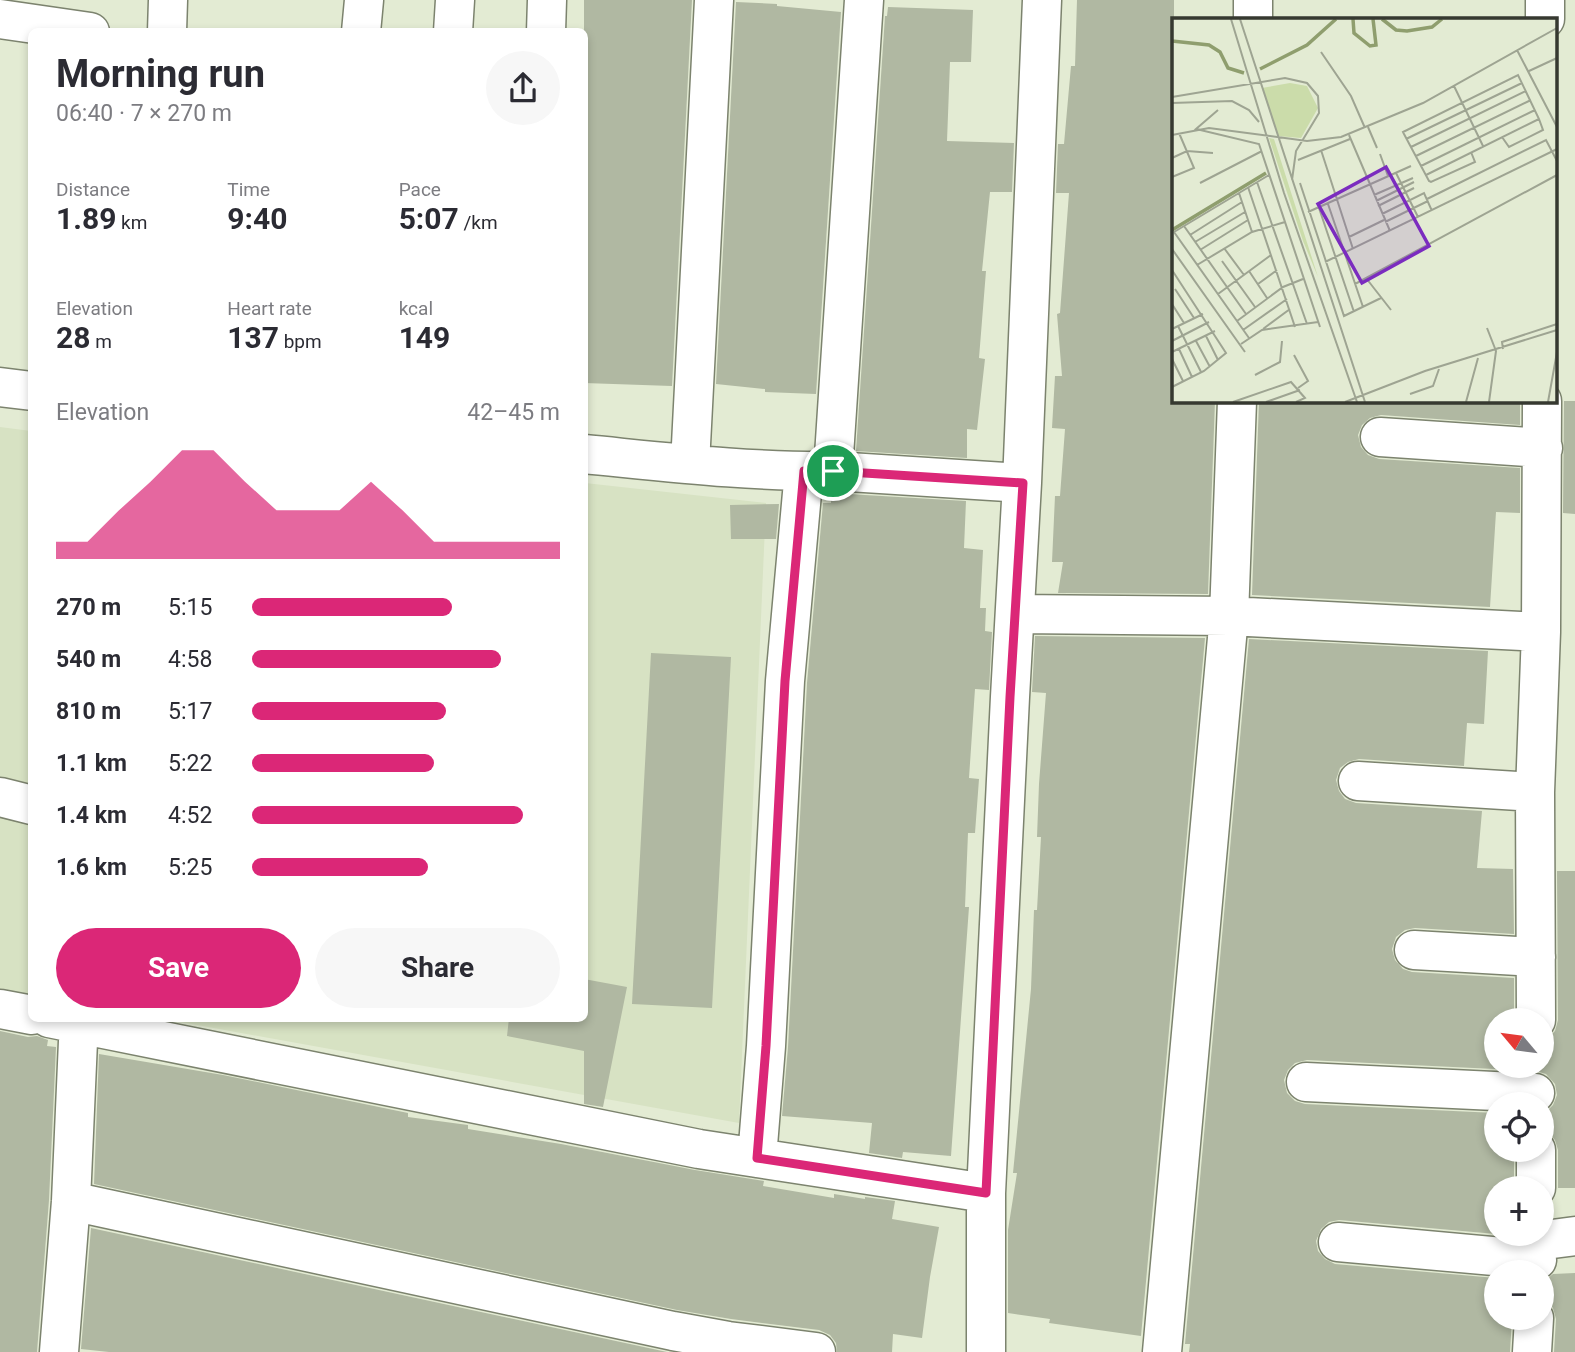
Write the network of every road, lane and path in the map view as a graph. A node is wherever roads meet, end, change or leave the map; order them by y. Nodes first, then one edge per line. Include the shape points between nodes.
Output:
1 (168, 0) edge
2 (363, 0) edge
3 (455, 0) edge
4 (547, 0) edge
5 (714, 0) edge
6 (864, 0) edge
7 (1042, 0) edge
8 (1253, 0) edge
9 (1545, 0) edge
10 (1253, 18) edge
11 (1545, 18) edge
12 (0, 19) edge
13 (62, 28) edge
14 (167, 28) edge
15 (361, 28) edge
16 (453, 28) edge
17 (546, 28) edge
18 (0, 387) edge
19 (28, 390) edge
20 (1237, 402) edge
21 (1542, 402) edge
22 (1380, 437) dead end
23 (1543, 448) junction
24 (588, 454) edge
25 (690, 464) junction
26 (818, 471) junction
27 (1023, 483) junction
28 (1015, 614) junction
29 (1228, 616) junction
30 (1541, 632) junction
31 (1358, 781) dead end
32 (1535, 792) junction
33 (0, 797) edge
34 (28, 804) edge
35 (1414, 950) dead end
36 (1536, 957) junction
37 (1536, 1008) edge
38 (0, 1009) edge
39 (28, 1014) edge
40 (69, 1022) edge
41 (79, 1022) edge
42 (1306, 1082) dead end
43 (1535, 1088) edge
44 (757, 1158) junction
45 (986, 1193) junction
46 (71, 1201) junction
47 (1575, 1236) edge
48 (1338, 1242) dead end
49 (1537, 1252) edge
50 (1533, 1330) edge
51 (59, 1352) edge
52 (816, 1352) edge
53 (986, 1352) edge
54 (1162, 1352) edge
55 (1532, 1352) edge

1 - 14 street
2 - 15 street
3 - 16 street
4 - 17 street
5 - 25 street
6 - 26 street
7 - 27 street
8 - 10 street
9 - 11 street
12 - 13 street
18 - 19 street
20 - 29 street
21 - 23 street
22 - 23 street
23 - 30 street
24 - 25 street
25 - 26 street
26 - 27 street
26 - 44 street via 785,681
27 - 28 street
28 - 29 street
28 - 45 street
29 - 30 street
29 - 54 street
30 - 32 street
31 - 32 street
32 - 36 street
33 - 34 street
35 - 36 street
36 - 37 street
38 - 39 street
40 - 46 street
41 - 44 street
42 - 43 street
44 - 45 street
45 - 53 street
46 - 51 street
46 - 52 street via 673,1331
47 - 49 street
48 - 49 street
50 - 55 street

